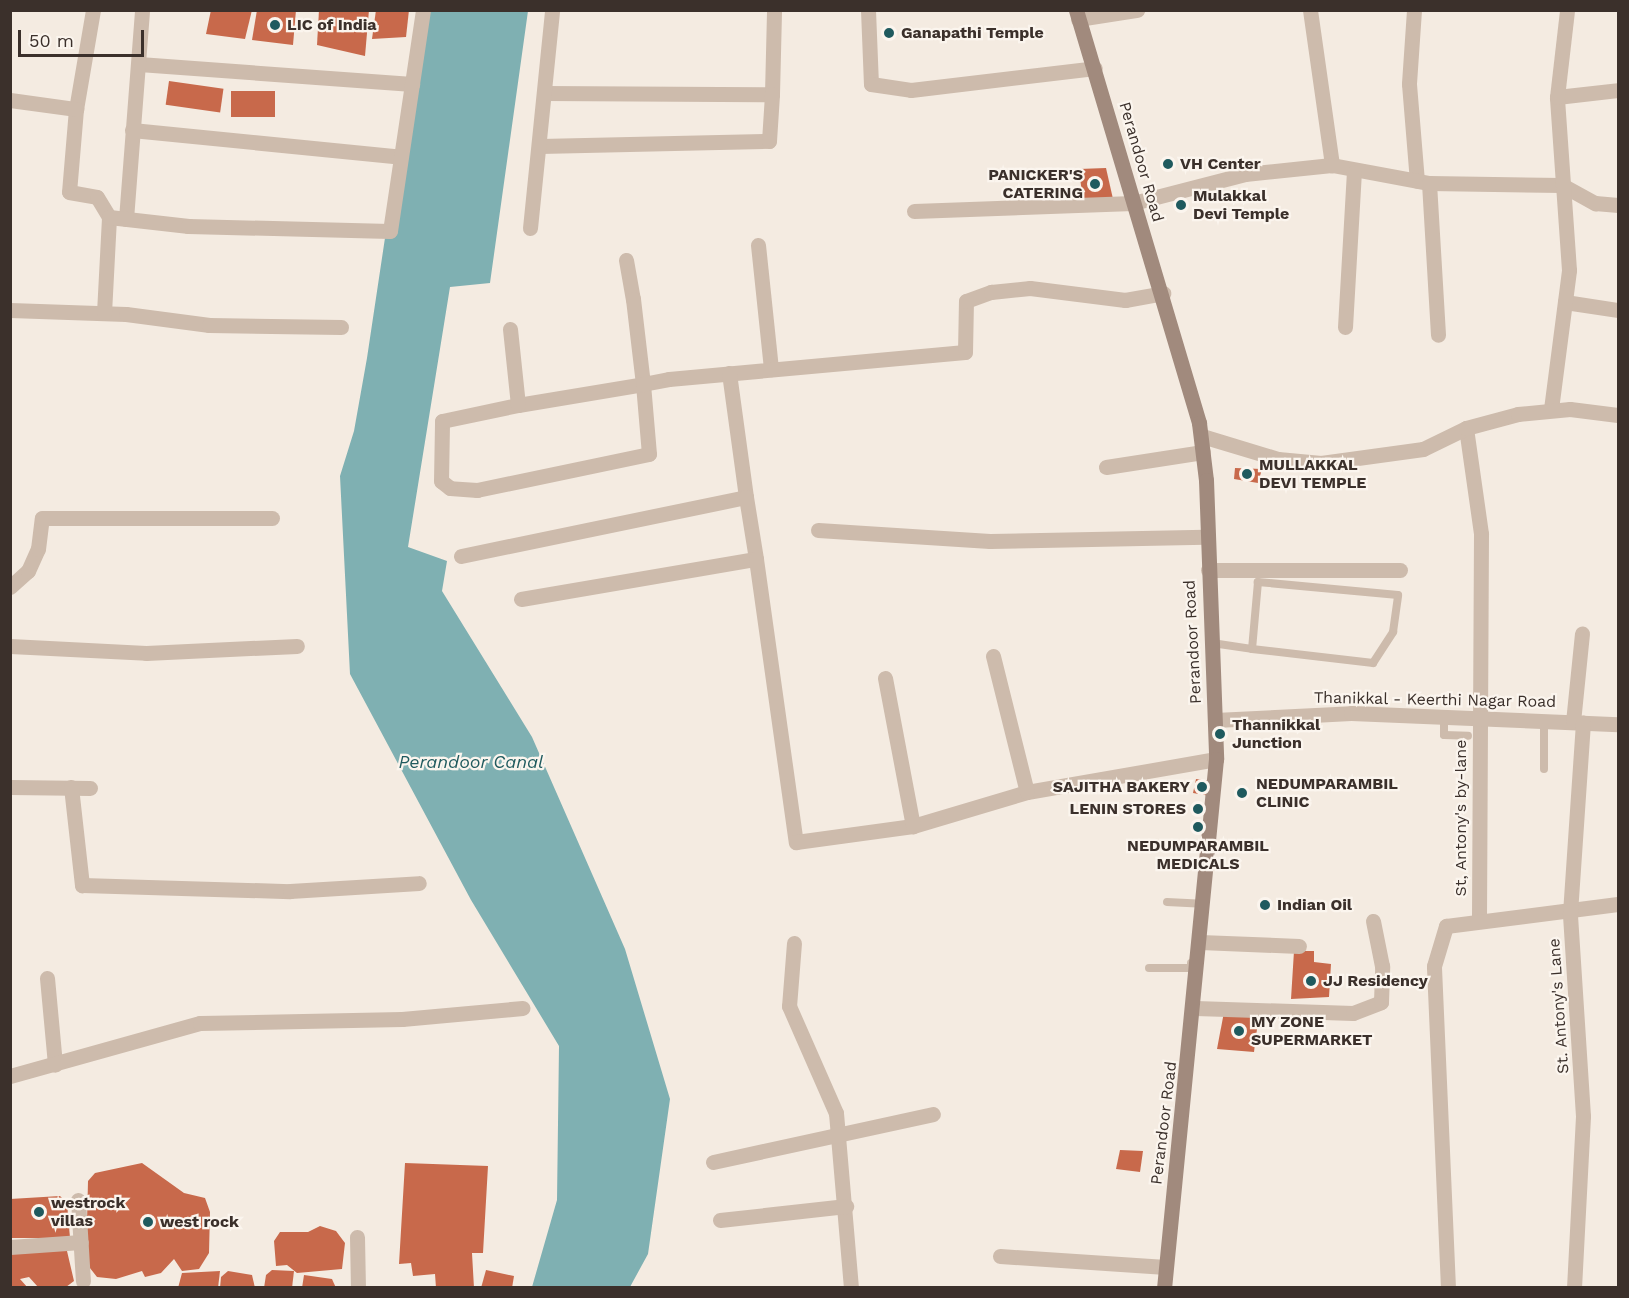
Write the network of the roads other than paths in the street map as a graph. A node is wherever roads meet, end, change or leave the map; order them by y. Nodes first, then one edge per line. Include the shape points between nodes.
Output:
1 (93, 10) edge
2 (142, 10) edge
3 (423, 10) edge
4 (552, 10) edge
5 (774, 10) edge
6 (868, 10) edge
7 (1137, 10) edge
8 (1310, 10) edge
9 (1414, 10) edge
10 (1567, 10) edge
11 (1077, 15) edge
12 (139, 63) junction
13 (1095, 68) junction
14 (412, 84) junction
15 (1618, 90) edge
16 (544, 93) junction
17 (772, 94) junction
18 (1557, 97) junction
19 (10, 100) edge
20 (76, 110) junction
21 (132, 130) junction
22 (540, 146) junction
23 (401, 157) junction
24 (1332, 165) junction
25 (1354, 172) junction
26 (1423, 182) junction
27 (1562, 185) junction
28 (1133, 203) junction
29 (1618, 205) edge
30 (914, 211) dead end
31 (109, 217) junction
32 (126, 219) junction
33 (530, 228) dead end
34 (758, 245) dead end
35 (626, 260) dead end
36 (1163, 293) junction
37 (1565, 302) junction
38 (10, 310) edge
39 (1618, 310) edge
40 (104, 313) junction
41 (341, 327) dead end
42 (1345, 327) dead end
43 (510, 329) dead end
44 (1438, 335) dead end
45 (771, 369) junction
46 (729, 374) junction
47 (643, 384) junction
48 (518, 405) junction
49 (1551, 409) junction
50 (1618, 416) edge
51 (1466, 428) junction
52 (1203, 444) junction
53 (1106, 467) dead end
54 (747, 497) junction
55 (272, 518) dead end
56 (818, 530) dead end
57 (1205, 537) junction
58 (461, 556) dead end
59 (756, 559) junction
60 (1208, 570) junction
61 (1400, 570) dead end
62 (10, 588) edge
63 (521, 599) dead end
64 (1582, 633) dead end
65 (1212, 643) junction
66 (10, 646) edge
67 (297, 646) dead end
68 (1252, 649) junction
69 (993, 656) dead end
70 (885, 678) dead end
71 (1444, 716) junction
72 (1479, 718) junction
73 (1215, 720) junction
74 (1544, 721) junction
75 (1578, 722) junction
76 (1618, 724) edge
77 (1468, 736) dead end
78 (1216, 759) junction
79 (1544, 769) dead end
80 (10, 787) edge
81 (71, 787) junction
82 (90, 788) dead end
83 (1027, 792) junction
84 (913, 826) junction
85 (419, 883) dead end
86 (1167, 902) dead end
87 (1204, 904) junction
88 (1618, 904) edge
89 (1570, 913) junction
90 (1479, 919) junction
91 (1373, 921) dead end
92 (1200, 942) junction
93 (795, 943) dead end
94 (1299, 946) dead end
95 (1149, 968) dead end
96 (46, 978) dead end
97 (523, 1008) dead end
98 (1195, 1008) junction
99 (55, 1065) junction
100 (10, 1076) edge
101 (933, 1114) dead end
102 (838, 1135) junction
103 (713, 1162) dead end
104 (78, 1200) dead end
105 (846, 1206) junction
106 (720, 1220) dead end
107 (357, 1237) dead end
108 (81, 1242) junction
109 (10, 1247) edge
110 (1000, 1256) dead end
111 (1166, 1267) junction
112 (83, 1281) dead end
113 (358, 1287) edge
114 (851, 1287) edge
115 (1164, 1287) edge
116 (1448, 1287) edge
117 (1574, 1287) edge

1 - 20 street
2 - 12 street
3 - 14 street
4 - 16 street
5 - 17 street
6 - 13 street via 871,84 911,90
7 - 11 street
8 - 24 street
9 - 26 street via 1409,84
10 - 18 street
11 - 13 main road, Perandoor Road
12 - 14 street
12 - 21 street
13 - 28 main road, Perandoor Road
14 - 23 street
15 - 18 street
16 - 17 street
16 - 22 street
17 - 22 street via 769,141
18 - 27 street
19 - 20 street
20 - 31 street via 69,192 97,197
21 - 23 street
21 - 32 street
22 - 33 street
23 - 32 street via 390,231 188,226
24 - 25 street
24 - 28 street via 1245,174
25 - 26 street
25 - 42 street
26 - 27 street
26 - 44 street
27 - 29 street via 1595,203
27 - 37 street via 1569,270
28 - 30 street
28 - 36 main road, Perandoor Road
31 - 32 street
31 - 40 street
34 - 45 street
35 - 47 street
36 - 45 street via 1125,300 1030,288 991,292 966,301 965,352
36 - 52 main road, Perandoor Road
37 - 39 street
37 - 49 street
38 - 40 street
40 - 41 street via 209,325
43 - 48 street
45 - 46 street
46 - 47 street
46 - 54 street
47 - 48 street
47 - 48 street via 649,453 477,490 450,488 441,481 442,421
49 - 50 street
49 - 51 street
51 - 52 street via 1423,449 1321,463
51 - 72 street, St, Antony's by-lane via 1482,534
52 - 53 street
52 - 57 main road, Perandoor Road
54 - 58 street
54 - 59 street
55 - 62 street via 42,518 38,549 28,571
56 - 57 street via 990,541
57 - 60 main road, Perandoor Road
59 - 63 street
59 - 84 street via 796,842
60 - 61 street
60 - 65 main road, Perandoor Road
64 - 75 street, St. Antony's Lane
65 - 68 lane
65 - 73 main road, Perandoor Road
66 - 67 street via 146,653
68 - 68 lane via 1373,663 1393,632 1398,595 1258,582
69 - 83 street
70 - 84 street
71 - 72 street, Thanikkal - Keerthi Nagar Road
71 - 73 street, Thanikkal - Keerthi Nagar Road via 1351,713
71 - 77 lane via 1444,735
72 - 74 street, Thanikkal - Keerthi Nagar Road
72 - 90 street, St, Antony's by-lane
73 - 78 main road, Perandoor Road
74 - 75 street, Thanikkal - Keerthi Nagar Road
74 - 79 lane
75 - 76 street, Thanikkal - Keerthi Nagar Road
75 - 89 street, St. Antony's Lane
78 - 83 street
78 - 87 main road, Perandoor Road
80 - 81 street
81 - 82 street
81 - 85 street via 82,885 290,891
83 - 84 street
86 - 87 lane
87 - 92 main road, Perandoor Road
88 - 89 street
89 - 90 street
89 - 117 street, St. Antony's Lane via 1583,1116
90 - 116 street via 1446,926 1434,966
91 - 98 street via 1382,966 1382,1002 1353,1013
92 - 94 street
92 - 95 lane via 1192,942 1191,968
92 - 98 main road, Perandoor Road
93 - 102 street via 789,1006 825,1082
96 - 99 street
97 - 99 street via 402,1019 200,1023
98 - 111 main road, Perandoor Road
99 - 100 street
101 - 102 street
102 - 103 street
102 - 105 street
104 - 108 street
105 - 106 street
105 - 114 street
107 - 113 street
108 - 109 street
108 - 112 street
110 - 111 street
111 - 115 main road, Perandoor Road

